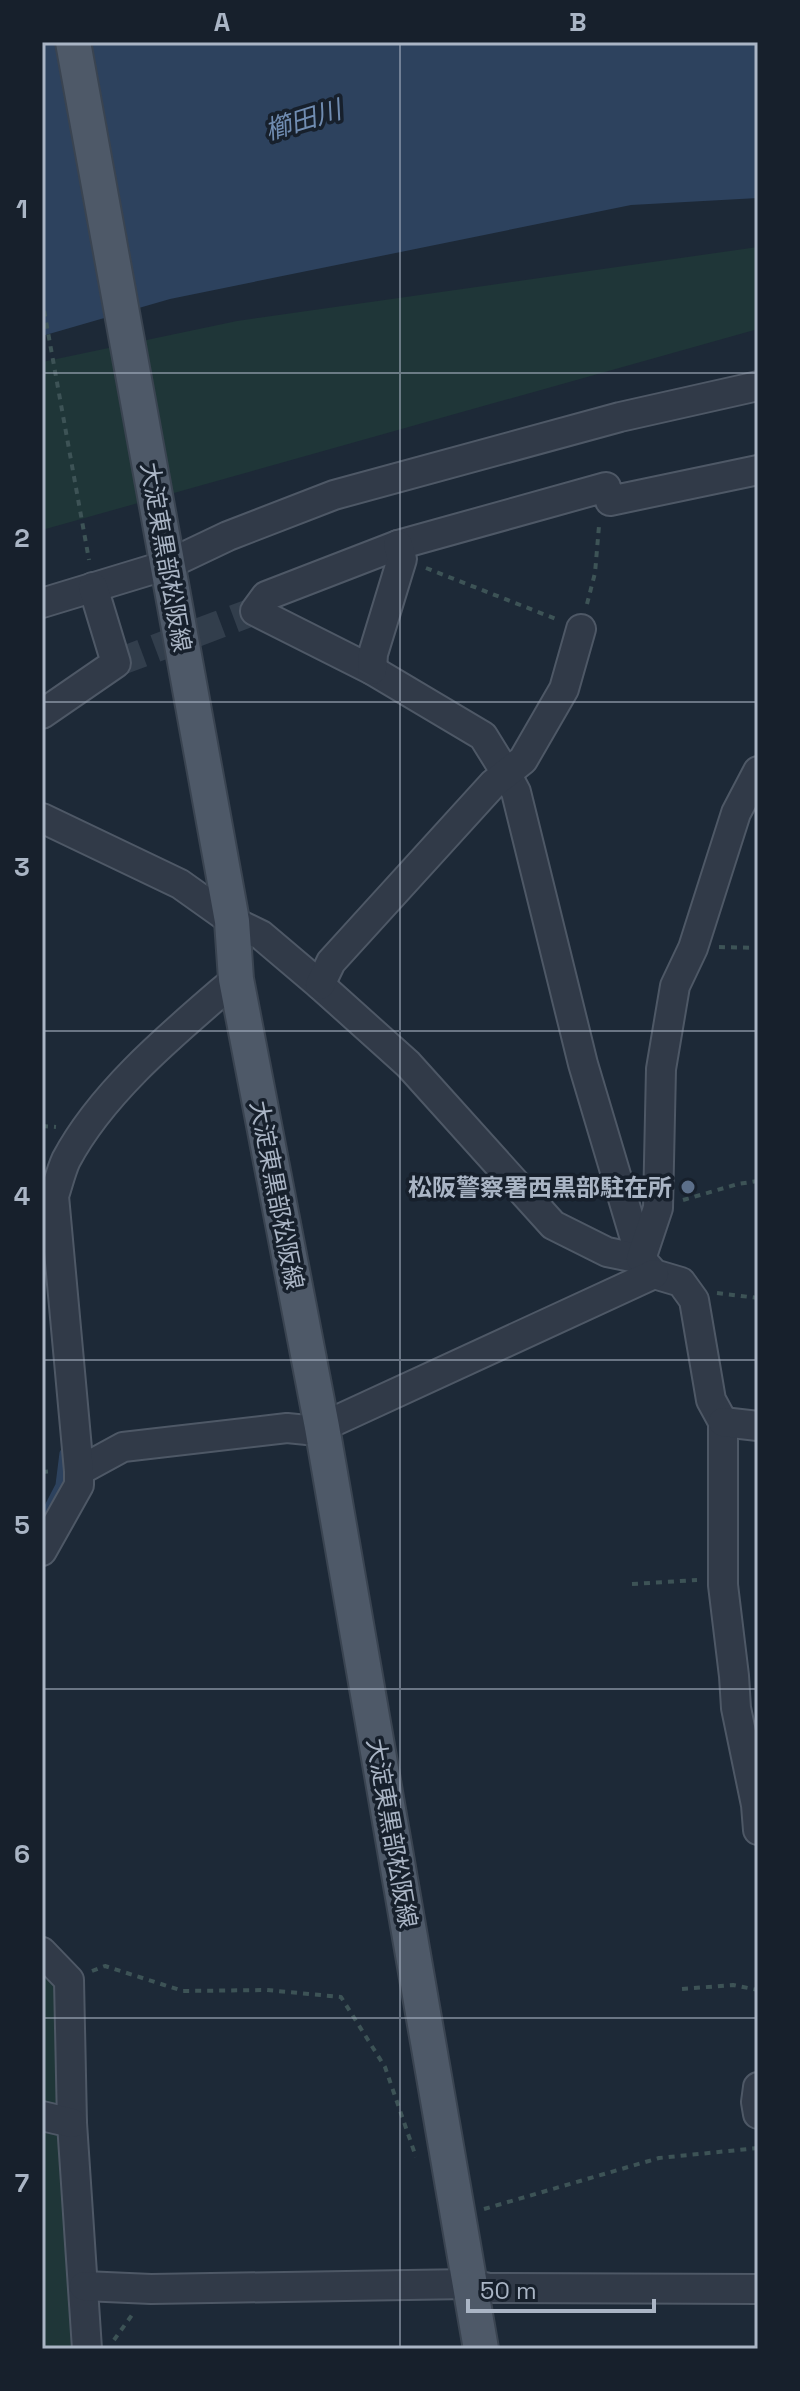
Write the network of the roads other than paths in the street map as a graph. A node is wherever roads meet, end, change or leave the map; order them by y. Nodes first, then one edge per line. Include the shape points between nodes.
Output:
1 (73, 42) edge
2 (758, 386) edge
3 (758, 470) edge
4 (400, 552) junction
5 (166, 557) junction
6 (92, 579) junction
7 (42, 603) edge
8 (581, 629) road end
9 (372, 670) junction
10 (42, 714) edge
11 (758, 771) edge
12 (506, 773) junction
13 (42, 818) edge
14 (232, 921) junction
15 (236, 979) junction
16 (320, 985) junction
17 (648, 1266) junction
18 (320, 1417) junction
19 (723, 1422) junction
20 (758, 1426) edge
21 (79, 1471) junction
22 (42, 1551) edge
23 (746, 1676) edge
24 (758, 1830) edge
25 (42, 1952) edge
26 (758, 2087) edge
27 (758, 2114) edge
28 (42, 2116) edge
29 (72, 2123) junction
30 (469, 2284) junction
31 (84, 2286) junction
32 (758, 2289) edge
33 (87, 2349) edge
34 (481, 2349) edge

1 - 5 main road, 大淀東黒部松阪線
2 - 5 street via 620,417 334,495
3 - 4 street via 610,501 606,487
4 - 9 street
4 - 9 street via 266,596 255,611
5 - 6 street
5 - 14 main road, 大淀東黒部松阪線
6 - 7 street
6 - 10 street via 116,663
8 - 12 street via 564,689 523,760
9 - 12 street via 483,736
11 - 17 street via 736,813 693,948 675,986 661,1069 658,1208
12 - 16 street via 331,962
12 - 17 street via 516,792 583,1064
13 - 14 street via 180,884
14 - 15 main road, 大淀東黒部松阪線
14 - 16 street via 261,935
15 - 18 main road, 大淀東黒部松阪線
15 - 21 street via 163,1042 86,1127 54,1196
16 - 17 street via 408,1064 553,1225
17 - 18 street
17 - 19 street via 681,1282 694,1300 711,1400
18 - 21 street via 307,1430 123,1447
18 - 30 main road, 大淀東黒部松阪線
19 - 20 street
19 - 23 street via 723,1585
21 - 22 street via 79,1485
23 - 24 street via 736,1708
25 - 29 street via 69,1980
26 - 27 street
28 - 29 street
29 - 31 street
30 - 31 street
30 - 32 street
30 - 34 main road, 大淀東黒部松阪線
31 - 33 street

